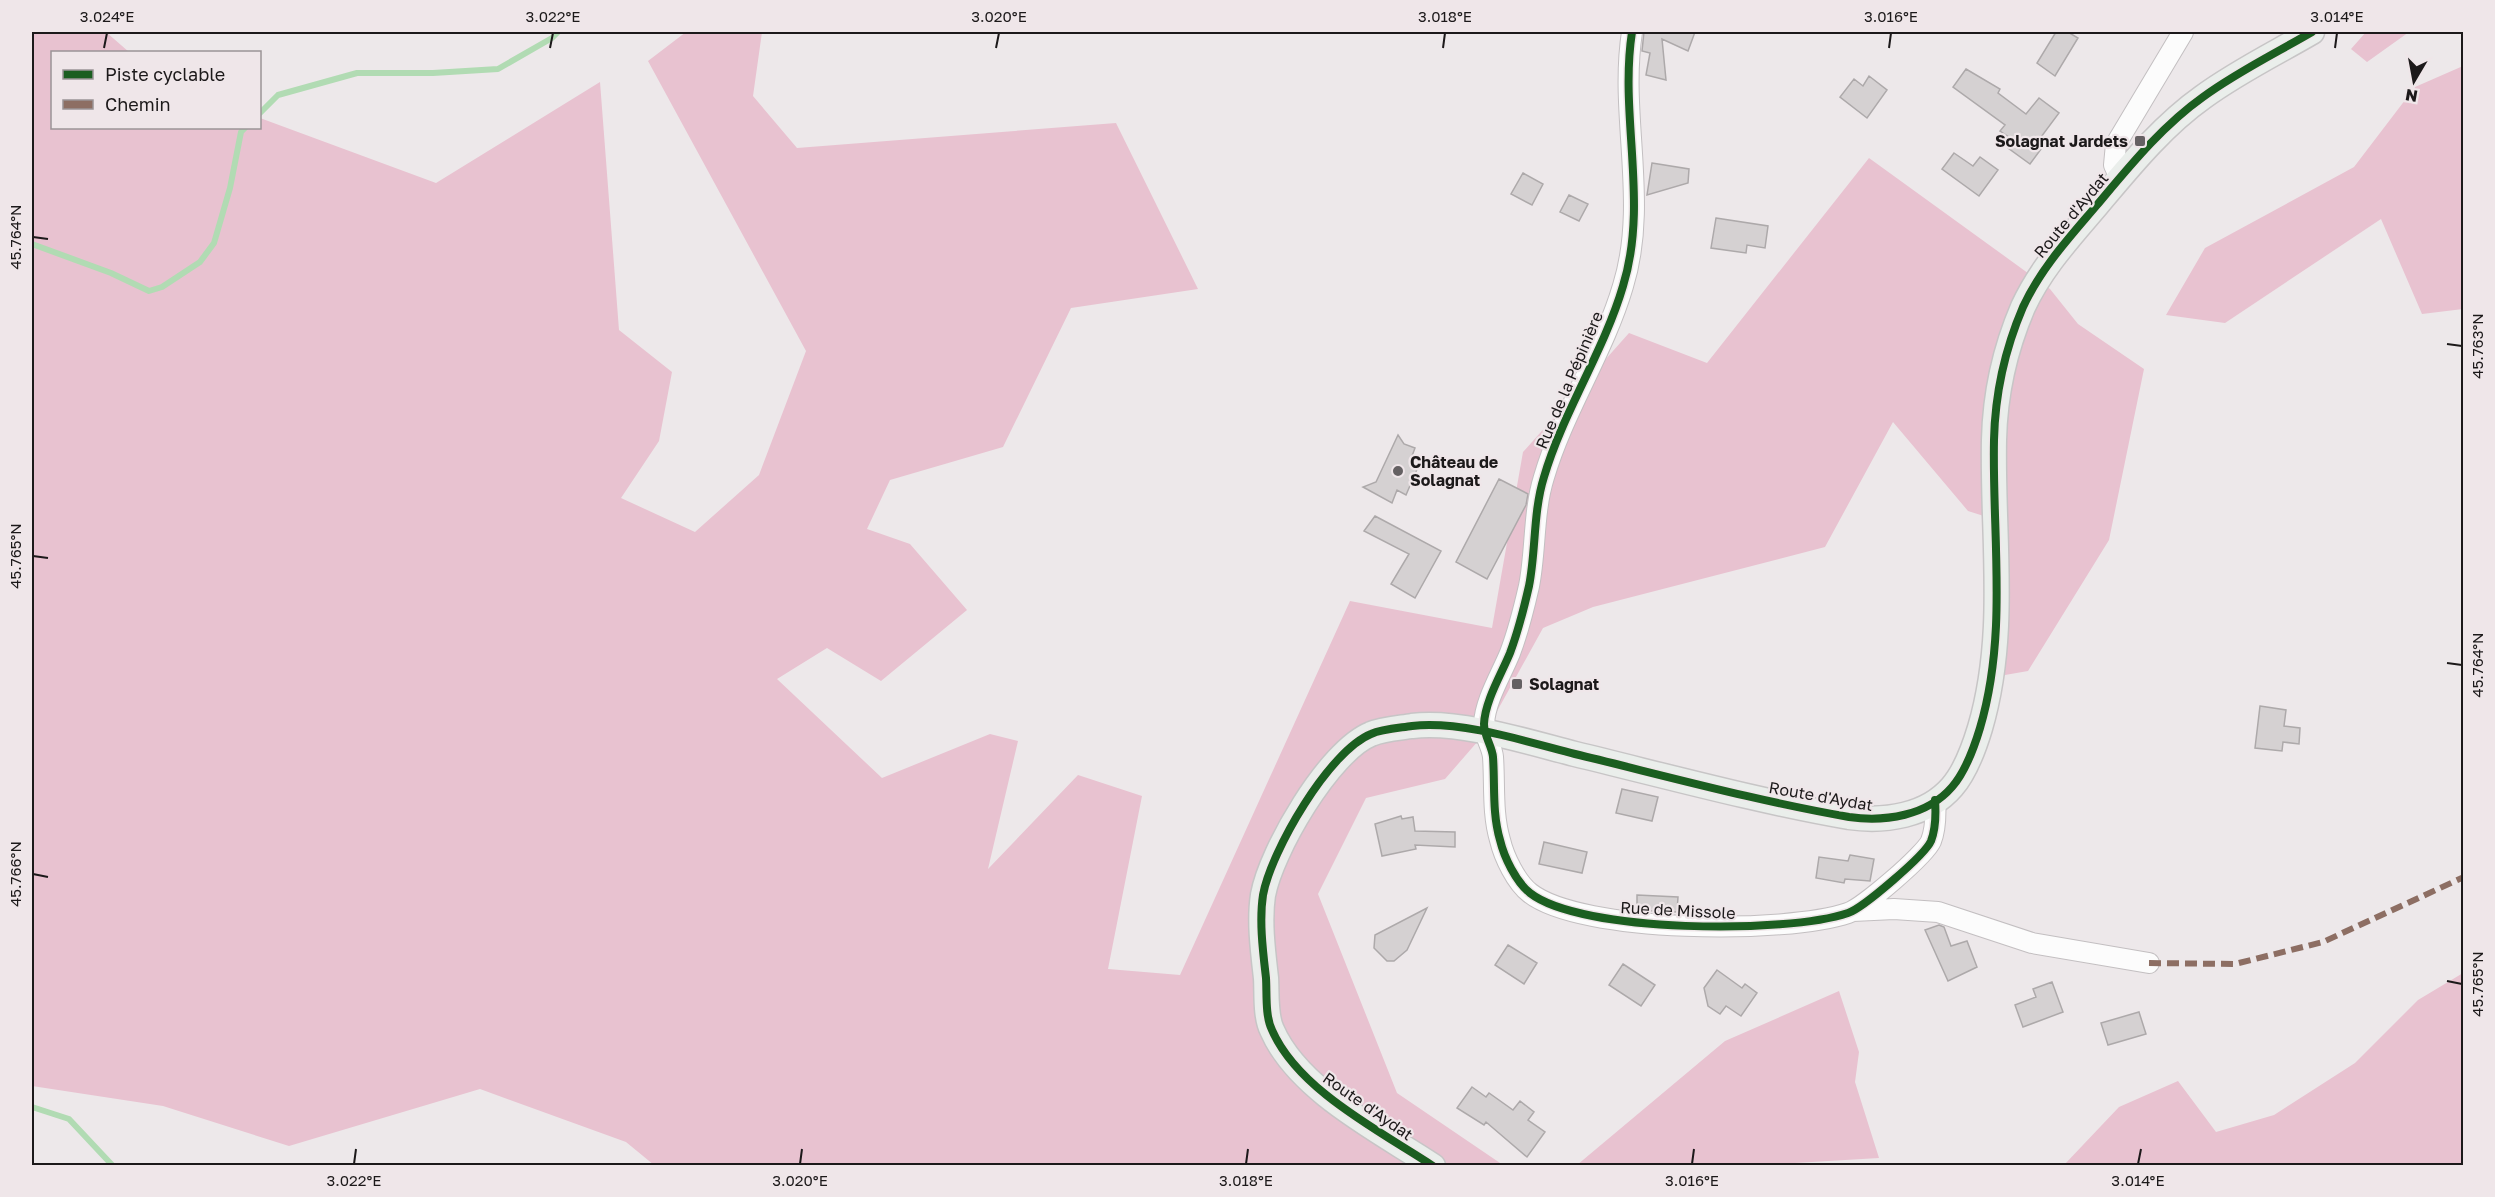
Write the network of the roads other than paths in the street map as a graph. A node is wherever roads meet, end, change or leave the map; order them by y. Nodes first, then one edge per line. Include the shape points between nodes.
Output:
1 (1632, 32) edge
2 (2183, 32) edge
3 (2312, 32) edge
4 (2120, 178) junction
5 (1485, 732) junction
6 (1935, 800) junction
7 (1853, 912) junction
8 (2149, 963) dead end
9 (1433, 1166) edge

1 - 5 street, Rue de la Pépinière via 1626,86 1634,220 1624,285 1543,478 1529,585 1512,647 1484,722
2 - 4 street via 2116,144 2114,165
3 - 4 main road, Route d'Aydat via 2203,97
4 - 6 main road, Route d'Aydat via 2043,268 2006,355 1994,441 1996,652 1975,746 1952,788
5 - 6 main road, Route d'Aydat via 1762,800 1849,817 1898,817
5 - 7 street, Rue de Missole via 1493,755 1500,840 1528,892 1552,906 1610,920 1751,927 1796,924
5 - 9 main road, Route d'Aydat via 1414,726 1371,734 1350,747 1288,830 1271,863 1263,897 1271,1028 1313,1084
6 - 7 street, Rue de Missole via 1936,820 1927,848
7 - 8 street via 1938,912 2032,943

